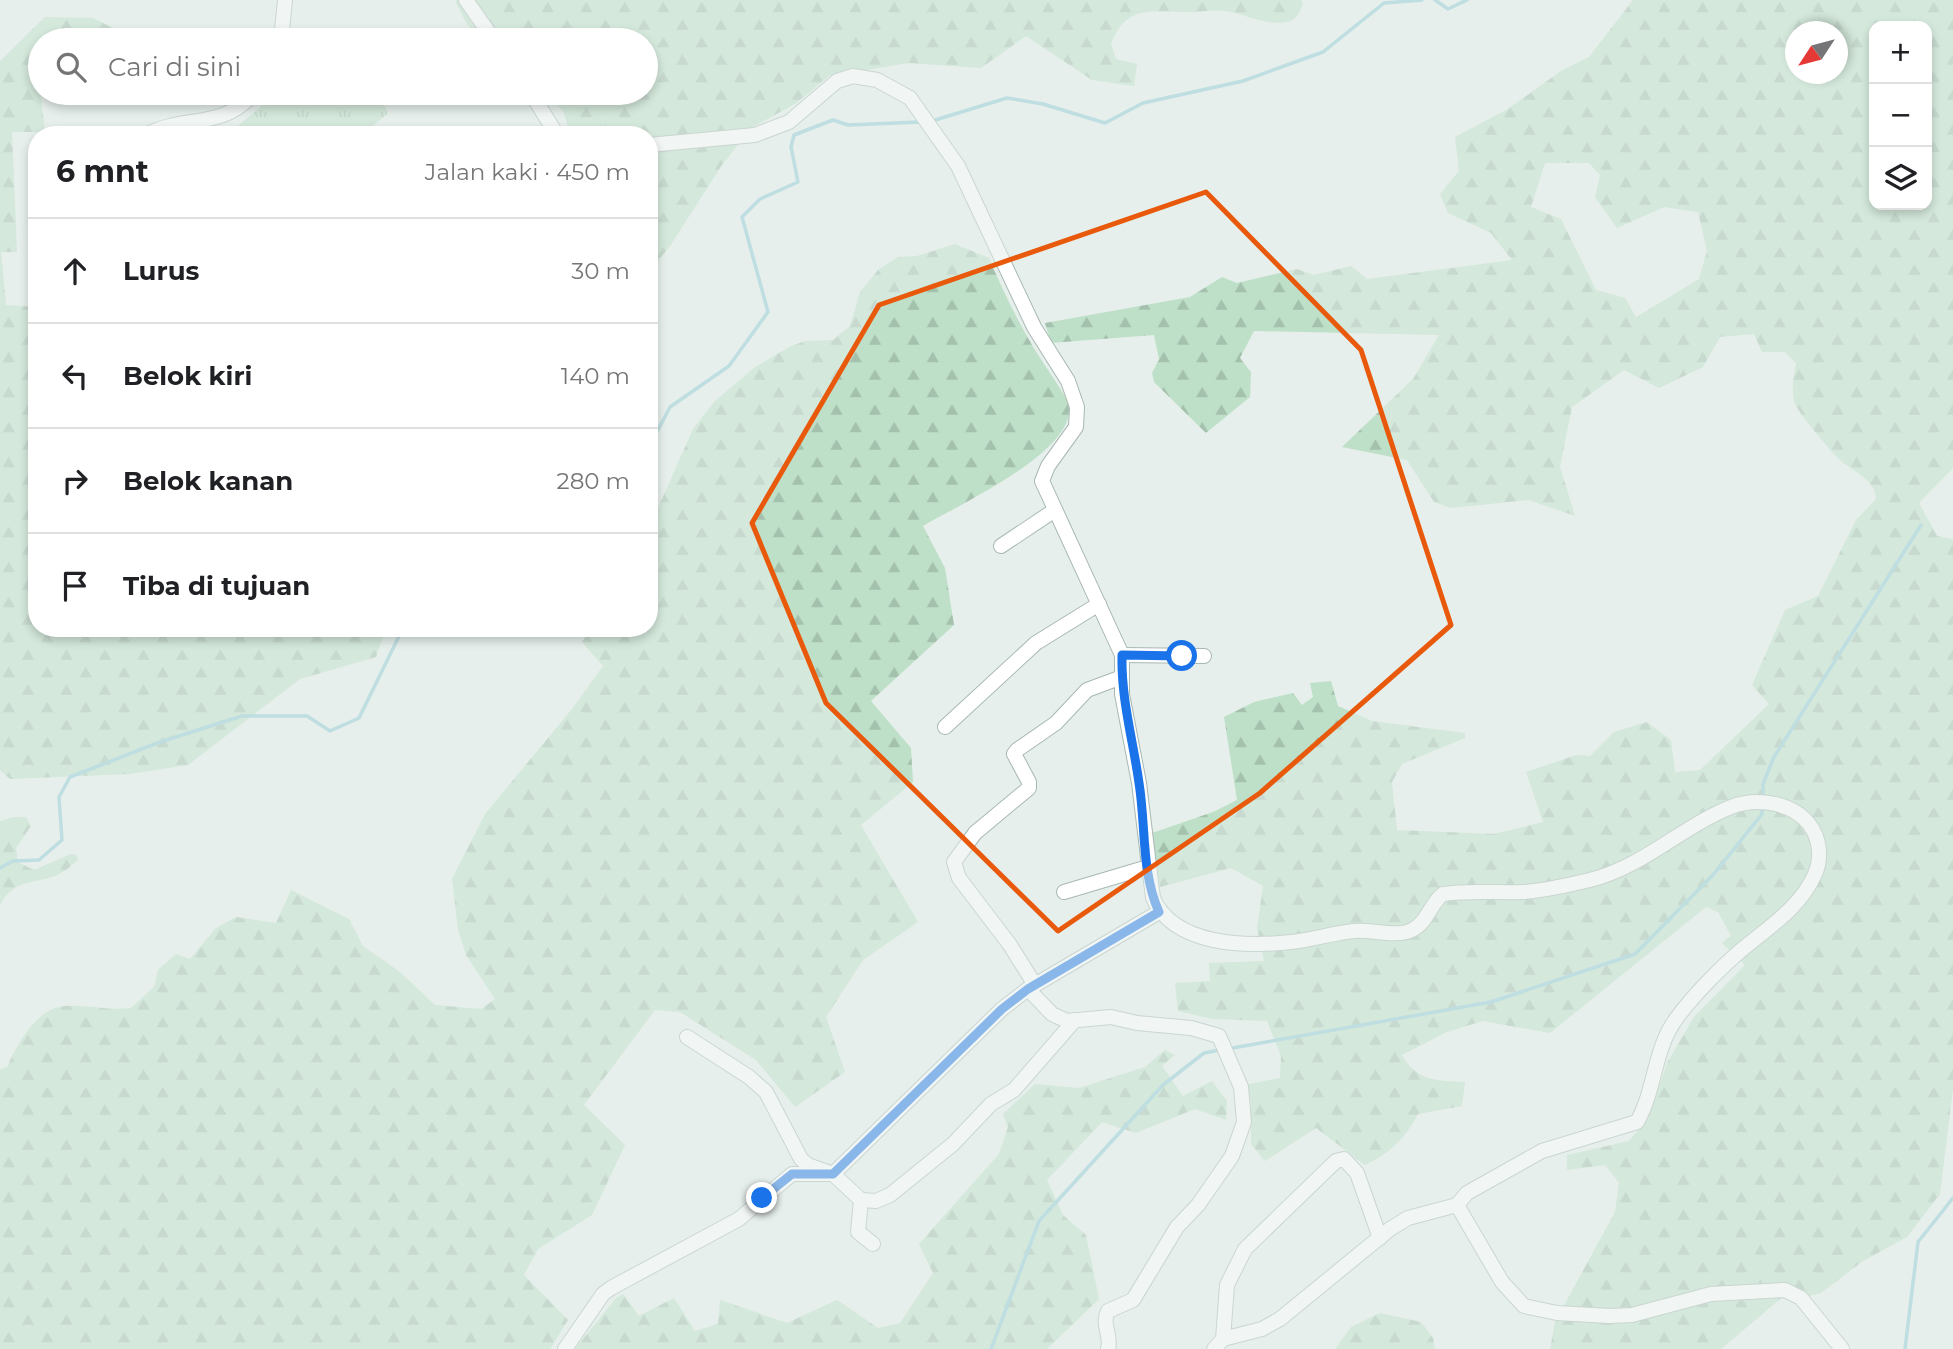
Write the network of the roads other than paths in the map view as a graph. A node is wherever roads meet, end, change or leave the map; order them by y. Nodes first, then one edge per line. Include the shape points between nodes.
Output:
1 (285, 0) edge
2 (466, 0) edge
3 (282, 28) edge
4 (486, 28) edge
5 (239, 105) edge
6 (538, 105) edge
7 (173, 126) edge
8 (551, 126) edge
9 (658, 144) edge
10 (1055, 510) junction
11 (1001, 546) dead end
12 (1099, 604) junction
13 (1122, 655) junction
14 (1204, 656) dead end
15 (1122, 677) junction
16 (945, 727) dead end
17 (1148, 867) junction
18 (1064, 892) dead end
19 (1159, 912) junction
20 (1032, 987) junction
21 (1075, 1020) junction
22 (687, 1037) dead end
23 (833, 1174) junction
24 (861, 1200) junction
25 (1457, 1205) junction
26 (1380, 1238) junction
27 (873, 1244) dead end
28 (1218, 1344) edge
29 (565, 1349) edge
30 (1108, 1349) edge
31 (1842, 1349) edge

1 - 3 street
2 - 4 street
5 - 7 street via 225,116
6 - 8 street
9 - 10 street via 755,135 789,121 838,81 853,76 887,84 910,98 970,189 1034,327 1074,394 1076,427 1042,481
10 - 11 street
10 - 12 street
12 - 13 street
12 - 16 street via 1036,643
13 - 14 street
13 - 15 street
15 - 17 street
15 - 20 street via 1087,690 1056,723 1017,750 1014,754 1029,788 975,833 954,862 959,878 1010,945
17 - 18 street
17 - 19 street
19 - 20 street
19 - 25 street via 1203,937 1230,942 1290,942 1361,930 1401,934 1417,927 1443,894 1525,892 1609,874 1732,807 1766,803 1798,813 1814,830 1819,849 1815,874 1790,910 1739,953 1676,1020 1637,1122 1542,1151 1467,1193
20 - 21 street via 1052,1014
20 - 23 street via 992,1018
21 - 24 street via 1014,1090 991,1104 953,1144 883,1199
21 - 30 street via 1111,1017 1219,1036 1241,1087 1244,1122 1232,1156 1177,1227 1133,1300 1108,1311 1104,1324
22 - 23 street via 758,1084 772,1101 801,1159
23 - 24 street
23 - 29 street via 792,1174 739,1219 620,1282 603,1294
24 - 27 street via 858,1232
25 - 26 street via 1408,1218
25 - 31 street via 1502,1282 1524,1306 1557,1313 1632,1315 1711,1294 1785,1290 1801,1298
26 - 28 street via 1280,1319
26 - 28 street via 1357,1173 1344,1159 1336,1161 1245,1250 1227,1285

